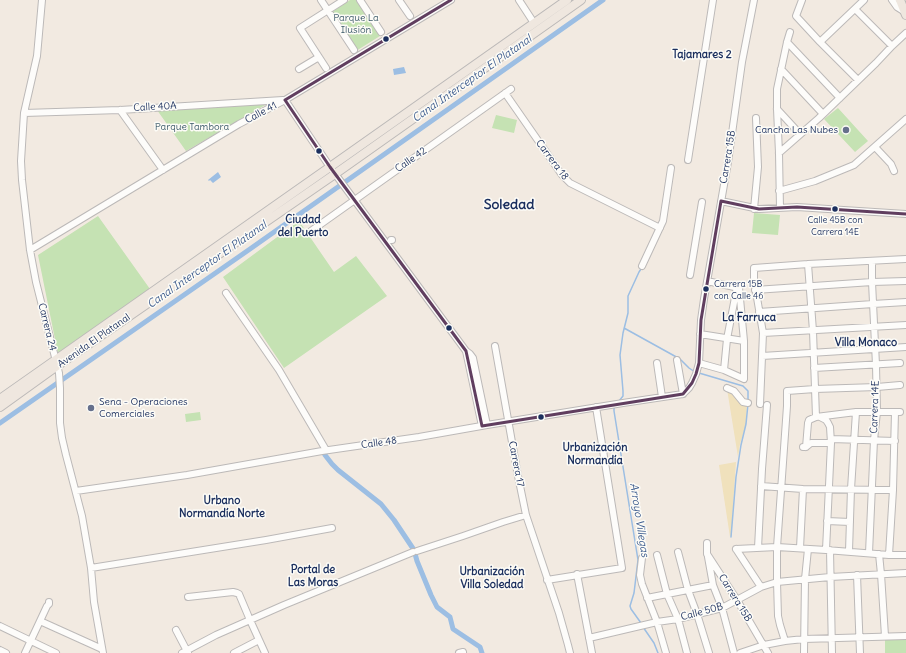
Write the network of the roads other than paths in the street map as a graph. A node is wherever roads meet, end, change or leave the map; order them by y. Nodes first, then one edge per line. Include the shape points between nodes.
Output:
1 (42, 0) edge
2 (321, 0) edge
3 (344, 0) edge
4 (360, 0) edge
5 (399, 0) edge
6 (451, 0) edge
7 (519, 0) edge
8 (566, 0) edge
9 (581, 0) edge
10 (713, 0) edge
11 (754, 0) edge
12 (802, 0) edge
13 (864, 0) edge
14 (892, 0) edge
15 (900, 0) edge
16 (855, 9) junction
17 (328, 11) junction
18 (905, 13) edge
19 (410, 16) dead end
20 (534, 22) junction
21 (381, 32) dead end
22 (790, 32) dead end
23 (906, 33) edge
24 (787, 42) junction
25 (820, 42) junction
26 (892, 46) junction
27 (354, 50) dead end
28 (319, 57) junction
29 (326, 68) dead end
30 (299, 69) dead end
31 (781, 69) junction
32 (858, 80) junction
33 (510, 89) dead end
34 (504, 93) junction
35 (840, 98) junction
36 (285, 100) junction
37 (777, 109) junction
38 (120, 110) junction
39 (24, 114) junction
40 (823, 114) junction
41 (756, 118) dead end
42 (906, 119) edge
43 (800, 134) junction
44 (875, 146) junction
45 (779, 153) junction
46 (688, 160) dead end
47 (671, 168) dead end
48 (163, 170) junction
49 (894, 171) dead end
50 (334, 173) junction
51 (779, 191) junction
52 (354, 199) junction
53 (721, 201) junction
54 (702, 202) dead end
55 (780, 208) junction
56 (754, 209) junction
57 (906, 214) edge
58 (660, 228) junction
59 (311, 231) dead end
60 (30, 250) junction
61 (906, 259) edge
62 (872, 261) junction
63 (808, 264) junction
64 (642, 266) dead end
65 (690, 275) dead end
66 (906, 281) edge
67 (707, 282) junction
68 (872, 282) junction
69 (809, 287) junction
70 (738, 288) junction
71 (755, 290) junction
72 (226, 293) dead end
73 (906, 302) edge
74 (873, 304) junction
75 (810, 308) junction
76 (759, 312) junction
77 (906, 325) edge
78 (874, 327) junction
79 (813, 331) junction
80 (763, 333) junction
81 (700, 334) junction
82 (727, 339) junction
83 (744, 341) junction
84 (495, 346) dead end
85 (906, 347) edge
86 (875, 349) junction
87 (813, 353) junction
88 (762, 356) junction
89 (677, 360) dead end
90 (657, 363) dead end
91 (698, 363) junction
92 (900, 363) dead end
93 (876, 365) junction
94 (57, 367) junction
95 (814, 368) junction
96 (724, 370) junction
97 (900, 385) dead end
98 (877, 387) junction
99 (727, 388) dead end
100 (815, 389) junction
101 (683, 394) junction
102 (662, 397) junction
103 (0, 399) edge
104 (748, 403) dead end
105 (760, 404) dead end
106 (767, 405) dead end
107 (0, 407) edge
108 (596, 407) junction
109 (856, 412) junction
110 (877, 412) junction
111 (818, 417) junction
112 (508, 421) junction
113 (484, 425) junction
114 (854, 439) junction
115 (874, 440) junction
116 (831, 441) junction
117 (895, 442) junction
118 (326, 451) junction
119 (761, 486) junction
120 (782, 487) junction
121 (829, 488) junction
122 (803, 489) junction
123 (851, 489) junction
124 (872, 489) junction
125 (893, 490) junction
126 (76, 491) junction
127 (526, 515) junction
128 (827, 521) junction
129 (850, 522) junction
130 (332, 528) dead end
131 (707, 543) dead end
132 (777, 547) junction
133 (758, 548) junction
134 (800, 548) junction
135 (808, 549) junction
136 (828, 550) junction
137 (849, 551) junction
138 (678, 552) dead end
139 (869, 553) junction
140 (707, 554) junction
141 (879, 554) junction
142 (657, 555) dead end
143 (889, 555) junction
144 (906, 555) edge
145 (642, 558) dead end
146 (91, 568) junction
147 (906, 573) edge
148 (577, 574) junction
149 (881, 574) junction
150 (857, 575) junction
151 (830, 577) junction
152 (805, 579) junction
153 (906, 579) edge
154 (548, 580) junction
155 (777, 582) junction
156 (713, 585) junction
157 (761, 587) junction
158 (688, 590) junction
159 (667, 594) junction
160 (188, 597) dead end
161 (647, 598) junction
162 (737, 600) junction
163 (49, 602) dead end
164 (722, 608) junction
165 (697, 614) junction
166 (678, 619) junction
167 (250, 620) junction
168 (40, 621) junction
169 (657, 622) junction
170 (0, 626) edge
171 (176, 630) dead end
172 (885, 636) junction
173 (906, 636) edge
174 (589, 638) junction
175 (859, 638) junction
176 (804, 639) junction
177 (832, 639) junction
178 (259, 640) junction
179 (31, 641) junction
180 (785, 641) junction
181 (764, 645) junction
182 (0, 650) edge
183 (103, 651) edge
184 (185, 652) edge
185 (463, 652) edge
186 (6, 653) edge
187 (25, 653) edge
188 (56, 653) edge
189 (234, 653) edge
190 (265, 653) edge
191 (459, 653) edge
192 (570, 653) edge
193 (592, 653) edge
194 (666, 653) edge
195 (687, 653) edge
196 (709, 653) edge
197 (734, 653) edge
198 (740, 653) edge
199 (768, 653) edge
200 (804, 653) edge
201 (832, 653) edge
202 (860, 653) edge

1 - 39 street, Carrera 24 via 38,56
2 - 17 street
3 - 17 street
4 - 21 street
5 - 19 street
6 - 36 street, Calle 41
7 - 20 street
8 - 20 main road, Avenida El Platanal
9 - 50 main road, Avenida El Platanal
10 - 46 street
11 - 53 street, Carrera 15B
12 - 25 street via 796,16
13 - 16 street
14 - 18 street
15 - 18 main road
16 - 25 street
16 - 26 street
17 - 27 street
17 - 28 street via 300,28
20 - 50 main road, Avenida El Platanal
22 - 24 street
23 - 26 street
24 - 31 street
24 - 35 street
25 - 32 street
26 - 32 street
28 - 29 street
28 - 30 street
31 - 37 street
31 - 40 street
32 - 35 street
33 - 34 street, Calle 42
34 - 52 street, Calle 42
34 - 58 street, Carrera 18 via 570,183
35 - 40 street
36 - 38 street, Calle 40A
36 - 48 street, Calle 41 via 239,124
36 - 50 street
37 - 43 street
37 - 45 street
38 - 39 street, Calle 40A
38 - 48 street
39 - 60 street, Carrera 24 via 21,161
40 - 43 street
41 - 56 street via 758,167
42 - 44 street
43 - 45 street
44 - 49 street
44 - 51 street via 854,165 815,181
45 - 51 street
47 - 58 street
48 - 60 street, Calle 41
50 - 52 street
50 - 94 main road, Avenida El Platanal
51 - 55 street
52 - 59 street, Calle 42
52 - 113 street via 468,354
53 - 56 street
53 - 67 street, Carrera 15B
54 - 65 street
55 - 56 street
55 - 57 street via 803,207
58 - 64 street
60 - 94 street, Carrera 24
61 - 62 street
62 - 63 street
62 - 68 street, Carrera 14E
63 - 69 street
63 - 71 street via 754,268
66 - 68 street
67 - 70 street
67 - 81 street, Carrera 15B
68 - 69 street
68 - 74 street, Carrera 14E
69 - 71 street
69 - 75 street
70 - 82 street
70 - 83 street
71 - 76 street
72 - 118 street via 279,370
73 - 74 street
74 - 75 street
74 - 78 street, Carrera 14E
75 - 76 street
75 - 79 street
76 - 80 street
77 - 78 street
78 - 79 street
78 - 86 street, Carrera 14E
79 - 80 street
79 - 87 street
80 - 88 street
81 - 82 street
81 - 91 street, Carrera 15B
82 - 83 street
82 - 96 street
83 - 96 street via 744,379
84 - 112 street, Carrera 17
85 - 86 street
86 - 87 street
86 - 93 street, Carrera 14E
87 - 88 street
87 - 95 street
88 - 105 street
89 - 101 street
90 - 102 street
91 - 96 street
91 - 101 street, Carrera 15B via 689,388
92 - 93 street
93 - 95 street
93 - 98 street, Carrera 14E
94 - 103 main road, Avenida El Platanal
94 - 107 main road, Avenida El Platanal
94 - 126 street, Carrera 24 via 62,438
95 - 100 street
97 - 98 street
98 - 100 street
98 - 110 street, Carrera 14E
99 - 104 street via 734,391 743,402
100 - 111 street
100 - 120 street via 787,391
101 - 102 street, Calle 48
102 - 108 street, Calle 48
106 - 119 street
108 - 112 street, Calle 48
108 - 148 street via 622,568
109 - 110 street
109 - 111 street
109 - 114 street
110 - 115 street, Carrera 14E
110 - 117 street via 898,412
111 - 116 street via 828,423
111 - 116 street via 808,421 804,447 811,443
112 - 113 street, Calle 48
112 - 127 street, Carrera 17
113 - 118 street, Calle 48
114 - 115 street
114 - 116 street
114 - 123 street
115 - 117 street
115 - 124 street, Carrera 14E
116 - 121 street
117 - 125 street
118 - 126 street, Calle 48
119 - 120 street
119 - 133 street
120 - 122 street
120 - 132 street
121 - 122 street
121 - 123 street
121 - 128 street
122 - 134 street
123 - 124 street
123 - 129 street
124 - 125 street
124 - 139 street, Carrera 14E
125 - 143 street
126 - 146 street, Carrera 24
127 - 154 street, Carrera 17
127 - 167 street via 415,552
128 - 129 street
128 - 136 street
129 - 137 street
130 - 146 street
131 - 140 street
132 - 133 street
132 - 134 street
132 - 155 street
133 - 157 street via 736,549
134 - 135 street
135 - 136 street
135 - 152 street
136 - 137 street
136 - 151 street
137 - 139 street
138 - 158 street
139 - 141 street
140 - 156 street
140 - 162 street, Carrera 15B
141 - 143 street
141 - 149 street
142 - 159 street
143 - 144 street
145 - 161 street via 640,575
146 - 183 street, Carrera 24
147 - 149 street, Calle 50B
147 - 153 street
148 - 154 street
148 - 174 street
149 - 150 street, Calle 50B
149 - 172 street
150 - 151 street, Calle 50B
150 - 175 street
151 - 152 street, Calle 50B
151 - 177 street
152 - 155 street, Calle 50B
152 - 176 street
154 - 192 street, Carrera 17
155 - 157 street, Calle 50B
155 - 180 street via 778,616
156 - 158 street
156 - 164 street
157 - 162 street, Calle 50B
158 - 159 street
158 - 165 street
159 - 161 street
159 - 166 street
160 - 167 street via 237,593
161 - 169 street
162 - 164 street, Calle 50B
162 - 181 street, Carrera 15B
163 - 168 street
164 - 165 street, Calle 50B
164 - 197 street
165 - 166 street, Calle 50B
165 - 196 street
166 - 169 street, Calle 50B
166 - 195 street
167 - 178 street
167 - 184 street
168 - 179 street
168 - 183 street
169 - 174 street, Calle 50B
169 - 194 street
170 - 179 street
171 - 184 street
172 - 173 street
172 - 175 street
174 - 193 street
175 - 177 street
175 - 202 street
176 - 177 street
176 - 180 street
176 - 200 street
177 - 201 street
178 - 189 street
178 - 190 street
179 - 187 street
179 - 188 street
180 - 181 street
181 - 198 street
181 - 199 street, Carrera 15B
182 - 186 street
185 - 191 street

